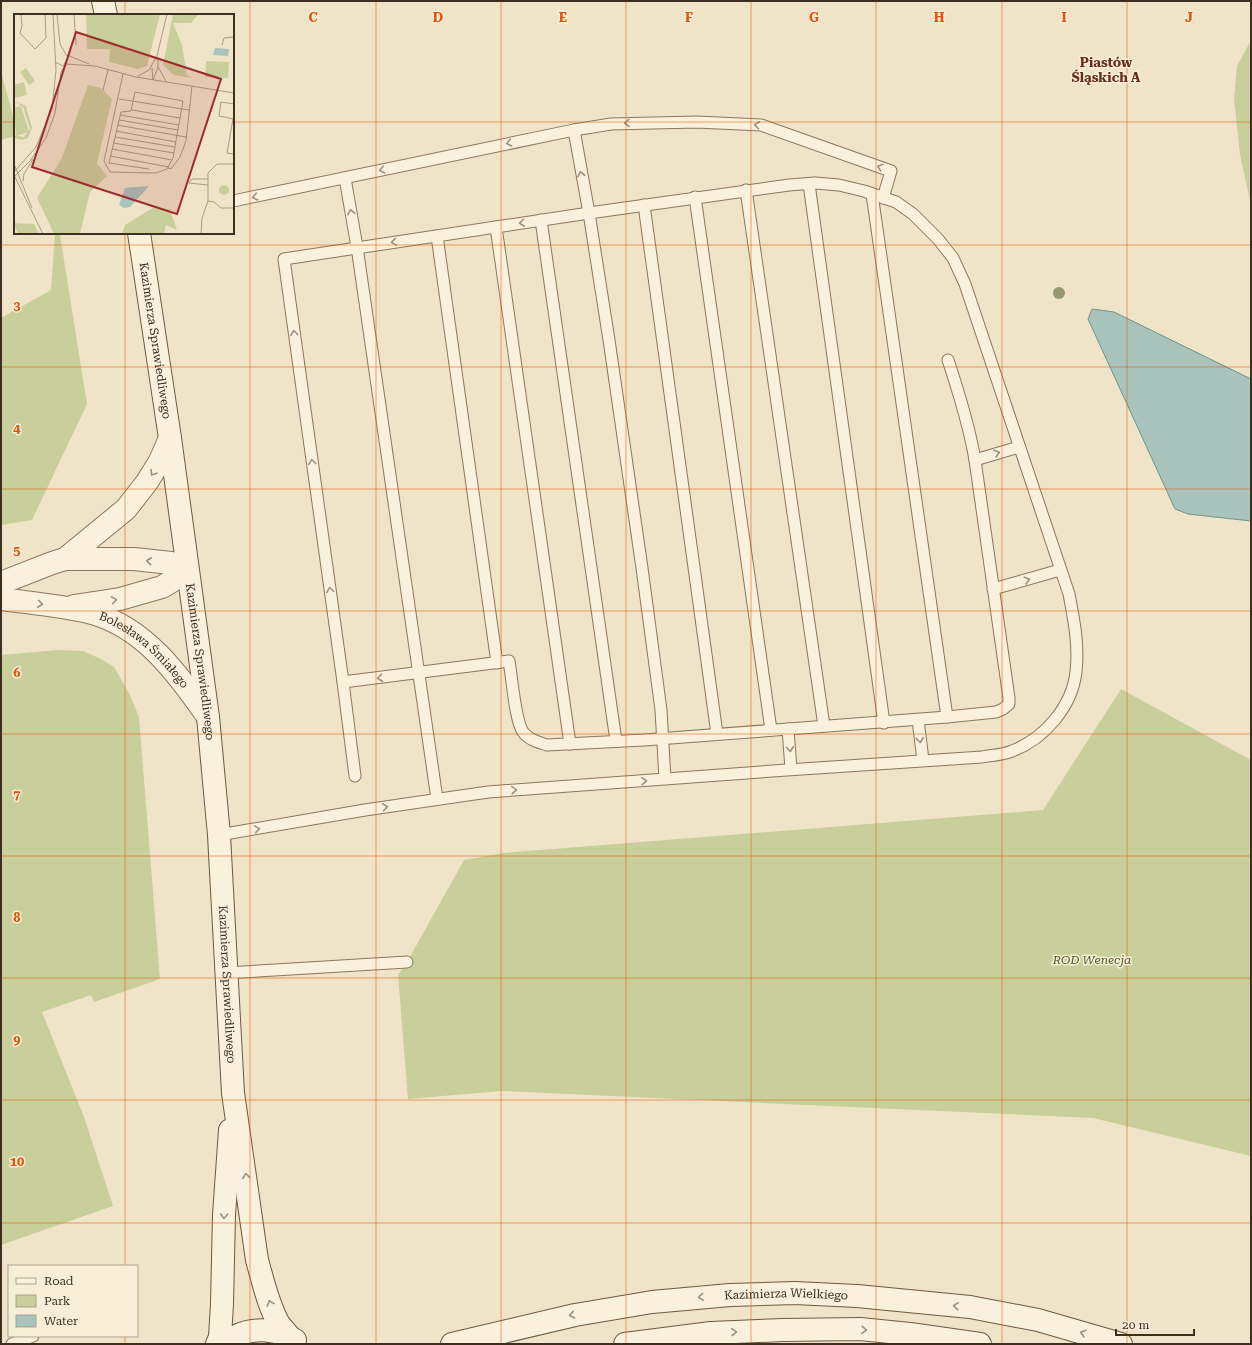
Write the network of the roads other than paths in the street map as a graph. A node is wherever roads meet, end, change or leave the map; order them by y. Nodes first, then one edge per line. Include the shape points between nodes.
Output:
1 (103, 1) edge
2 (106, 14) edge
3 (574, 130) junction
4 (345, 178) junction
5 (809, 184) junction
6 (746, 190) junction
7 (878, 196) junction
8 (695, 197) junction
9 (234, 202) edge
10 (644, 205) junction
11 (589, 213) junction
12 (541, 220) junction
13 (496, 227) junction
14 (139, 234) edge
15 (437, 236) junction
16 (357, 247) junction
17 (948, 360) dead end
18 (170, 438) junction
19 (1019, 447) junction
20 (976, 460) junction
21 (65, 559) junction
22 (187, 567) junction
23 (1060, 570) junction
24 (1, 583) edge
25 (993, 589) junction
26 (1, 599) edge
27 (62, 608) junction
28 (497, 663) junction
29 (419, 673) junction
30 (343, 682) junction
31 (208, 717) junction
32 (947, 717) junction
33 (918, 720) junction
34 (884, 723) junction
35 (824, 726) junction
36 (788, 729) junction
37 (771, 730) junction
38 (717, 734) junction
39 (662, 738) junction
40 (616, 741) junction
41 (570, 744) junction
42 (923, 760) junction
43 (791, 769) junction
44 (355, 776) dead end
45 (665, 779) junction
46 (437, 799) junction
47 (219, 835) junction
48 (407, 962) dead end
49 (226, 973) junction
50 (233, 1093) junction
51 (30, 1337) edge
52 (295, 1340) edge
53 (12, 1344) edge
54 (217, 1344) edge
55 (223, 1344) edge
56 (452, 1344) edge
57 (625, 1344) edge
58 (980, 1344) edge
59 (1121, 1344) edge

1 - 2 street
3 -> 4 lane
7 -> 3 lane via 891,171 761,125 697,122 612,124
11 -> 3 lane
4 -> 9 lane
16 -> 4 lane
5 - 6 lane
5 - 7 lane via 839,185
5 - 34 lane
6 - 8 lane
6 - 35 lane
7 - 19 lane via 896,202 913,214 953,258 965,284
7 - 32 lane
8 - 10 lane
8 - 37 lane
10 - 11 lane
10 - 38 lane
11 - 12 lane
11 - 39 lane via 642,568 661,710
12 -> 13 lane
12 - 40 lane
13 - 15 lane
13 - 41 lane
14 - 18 street, Kazimierza Sprawiedliwego
15 -> 16 lane
15 - 28 lane
16 - 29 lane
30 -> 16 lane via 284,259
17 - 20 lane via 964,408
18 -> 21 street via 154,472 126,509
18 - 22 street, Kazimierza Sprawiedliwego
20 -> 19 lane
19 - 23 lane
20 - 25 lane
22 -> 21 street via 134,560
21 - 24 street
27 -> 22 street, Bolesława Śmiałego via 120,599 162,587
22 - 31 street, Kazimierza Sprawiedliwego
25 -> 23 lane
23 - 42 lane via 1069,594 1077,653 1076,674 1061,712 1036,738 1011,751 982,757
25 - 32 lane via 1009,704 996,712
26 -> 27 street, Bolesława Śmiałego
27 - 31 street, Bolesława Śmiałego via 92,613 115,622 142,639 169,664
28 - 29 lane
28 - 41 lane via 509,661 518,719 523,732 533,741 547,745
29 -> 30 lane
29 - 46 lane
30 - 44 lane
31 - 47 street, Kazimierza Sprawiedliwego
32 - 33 lane
33 - 34 lane
33 -> 42 lane
34 - 35 lane
35 - 36 lane
36 - 37 lane
36 -> 43 lane
37 - 38 lane
38 - 39 lane
39 - 40 lane
39 - 45 lane
40 - 41 lane
42 - 43 lane
43 - 45 lane
46 -> 45 lane via 488,792
47 -> 46 lane
47 - 49 street, Kazimierza Sprawiedliwego
48 - 49 lane
49 - 50 street, Kazimierza Sprawiedliwego
52 -> 50 street, Kazimierza Sprawiedliwego via 280,1324 274,1312 257,1260
50 -> 54 street, Kazimierza Sprawiedliwego via 224,1215 220,1337
51 - 53 lane
52 - 55 street via 273,1331 255,1331 237,1335
59 -> 56 street, Kazimierza Wielkiego via 1038,1320 970,1308 857,1296 795,1293 730,1295 652,1302 575,1315
57 -> 58 street via 711,1333 860,1329

